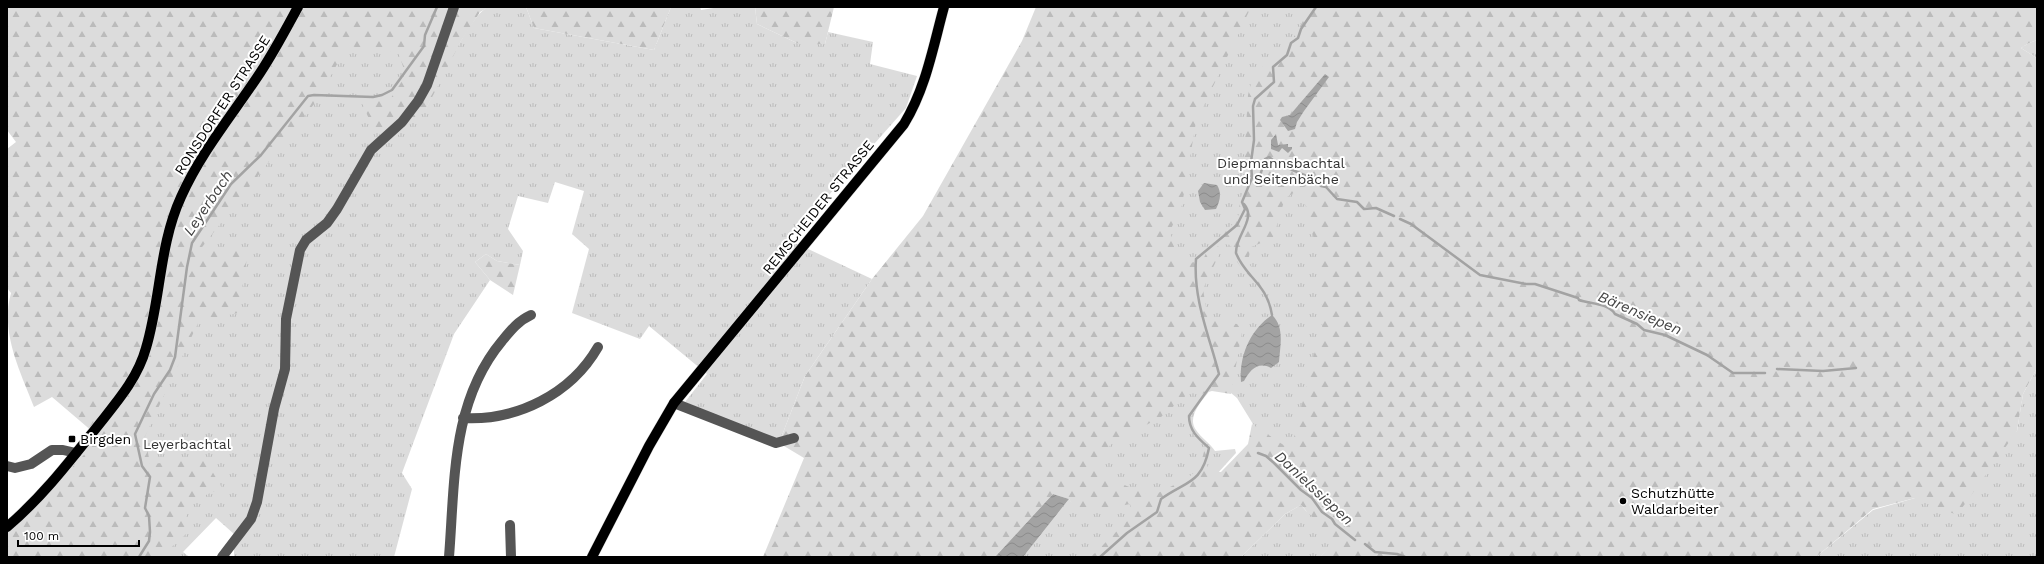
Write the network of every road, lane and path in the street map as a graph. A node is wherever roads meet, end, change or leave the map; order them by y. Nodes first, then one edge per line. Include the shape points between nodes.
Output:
1 (298, 7) edge
2 (454, 7) edge
3 (944, 7) edge
4 (531, 315) dead end
5 (598, 347) dead end
6 (674, 403) junction
7 (463, 418) junction
8 (794, 438) dead end
9 (76, 453) junction
10 (7, 466) edge
11 (510, 524) dead end
12 (7, 527) edge
13 (222, 557) edge
14 (449, 557) edge
15 (511, 557) edge
16 (592, 557) edge

1 - 9 main road, RONSDORFER STRASSE via 261,72 206,151 185,188 168,231 150,333 141,363 115,405
2 - 13 street via 427,85 418,101 402,122 372,150 334,214 306,240 300,250 286,319 285,369 274,409 257,502 251,520
3 - 6 main road, REMSCHEIDER STRASSE via 925,82 904,124
4 - 7 street via 520,320 490,356 475,382
5 - 7 street via 588,364 565,386 536,404 495,416
6 - 8 street via 776,443
6 - 16 main road, REMSCHEIDER STRASSE
7 - 14 street
9 - 10 street via 52,450 31,464 15,468
9 - 12 main road, RONSDORFER STRASSE via 27,510
11 - 15 street

